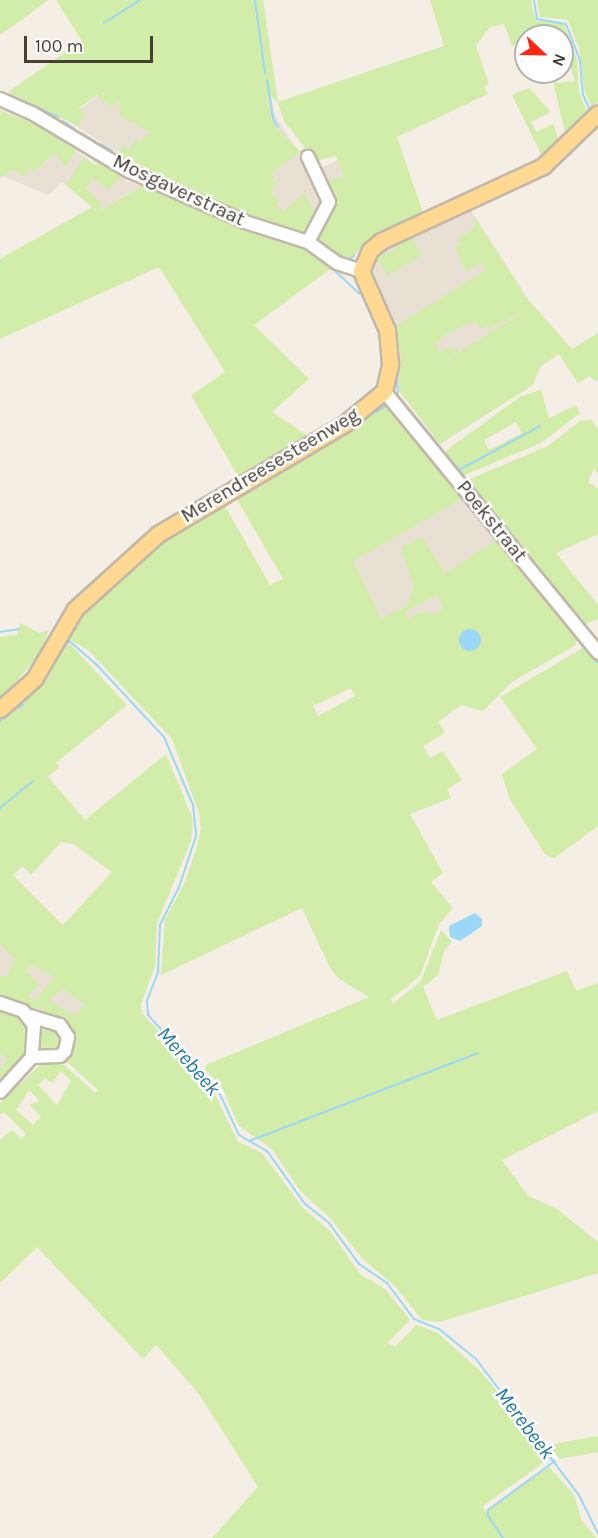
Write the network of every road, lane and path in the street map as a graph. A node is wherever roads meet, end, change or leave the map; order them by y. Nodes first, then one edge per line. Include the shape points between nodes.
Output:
1 (0, 99) edge
2 (596, 115) edge
3 (308, 157) dead end
4 (308, 242) junction
5 (361, 271) junction
6 (384, 391) junction
7 (598, 652) edge
8 (0, 709) edge
9 (0, 1003) edge
10 (30, 1016) junction
11 (32, 1057) junction
12 (0, 1092) edge

1 - 4 street, Mosgaverstraat via 32,112 139,176 245,222
2 - 5 main road via 543,166 381,241 370,250
3 - 4 street via 329,202
4 - 5 street, Mosgaverstraat via 337,263
5 - 6 main road via 387,330 390,364
6 - 7 street, Poekstraat
6 - 8 main road, Merendreesesteenweg via 344,424 158,534 75,609 34,679
9 - 10 street
10 - 11 street via 34,1025
10 - 11 street via 60,1025 68,1037 60,1056
11 - 12 street

